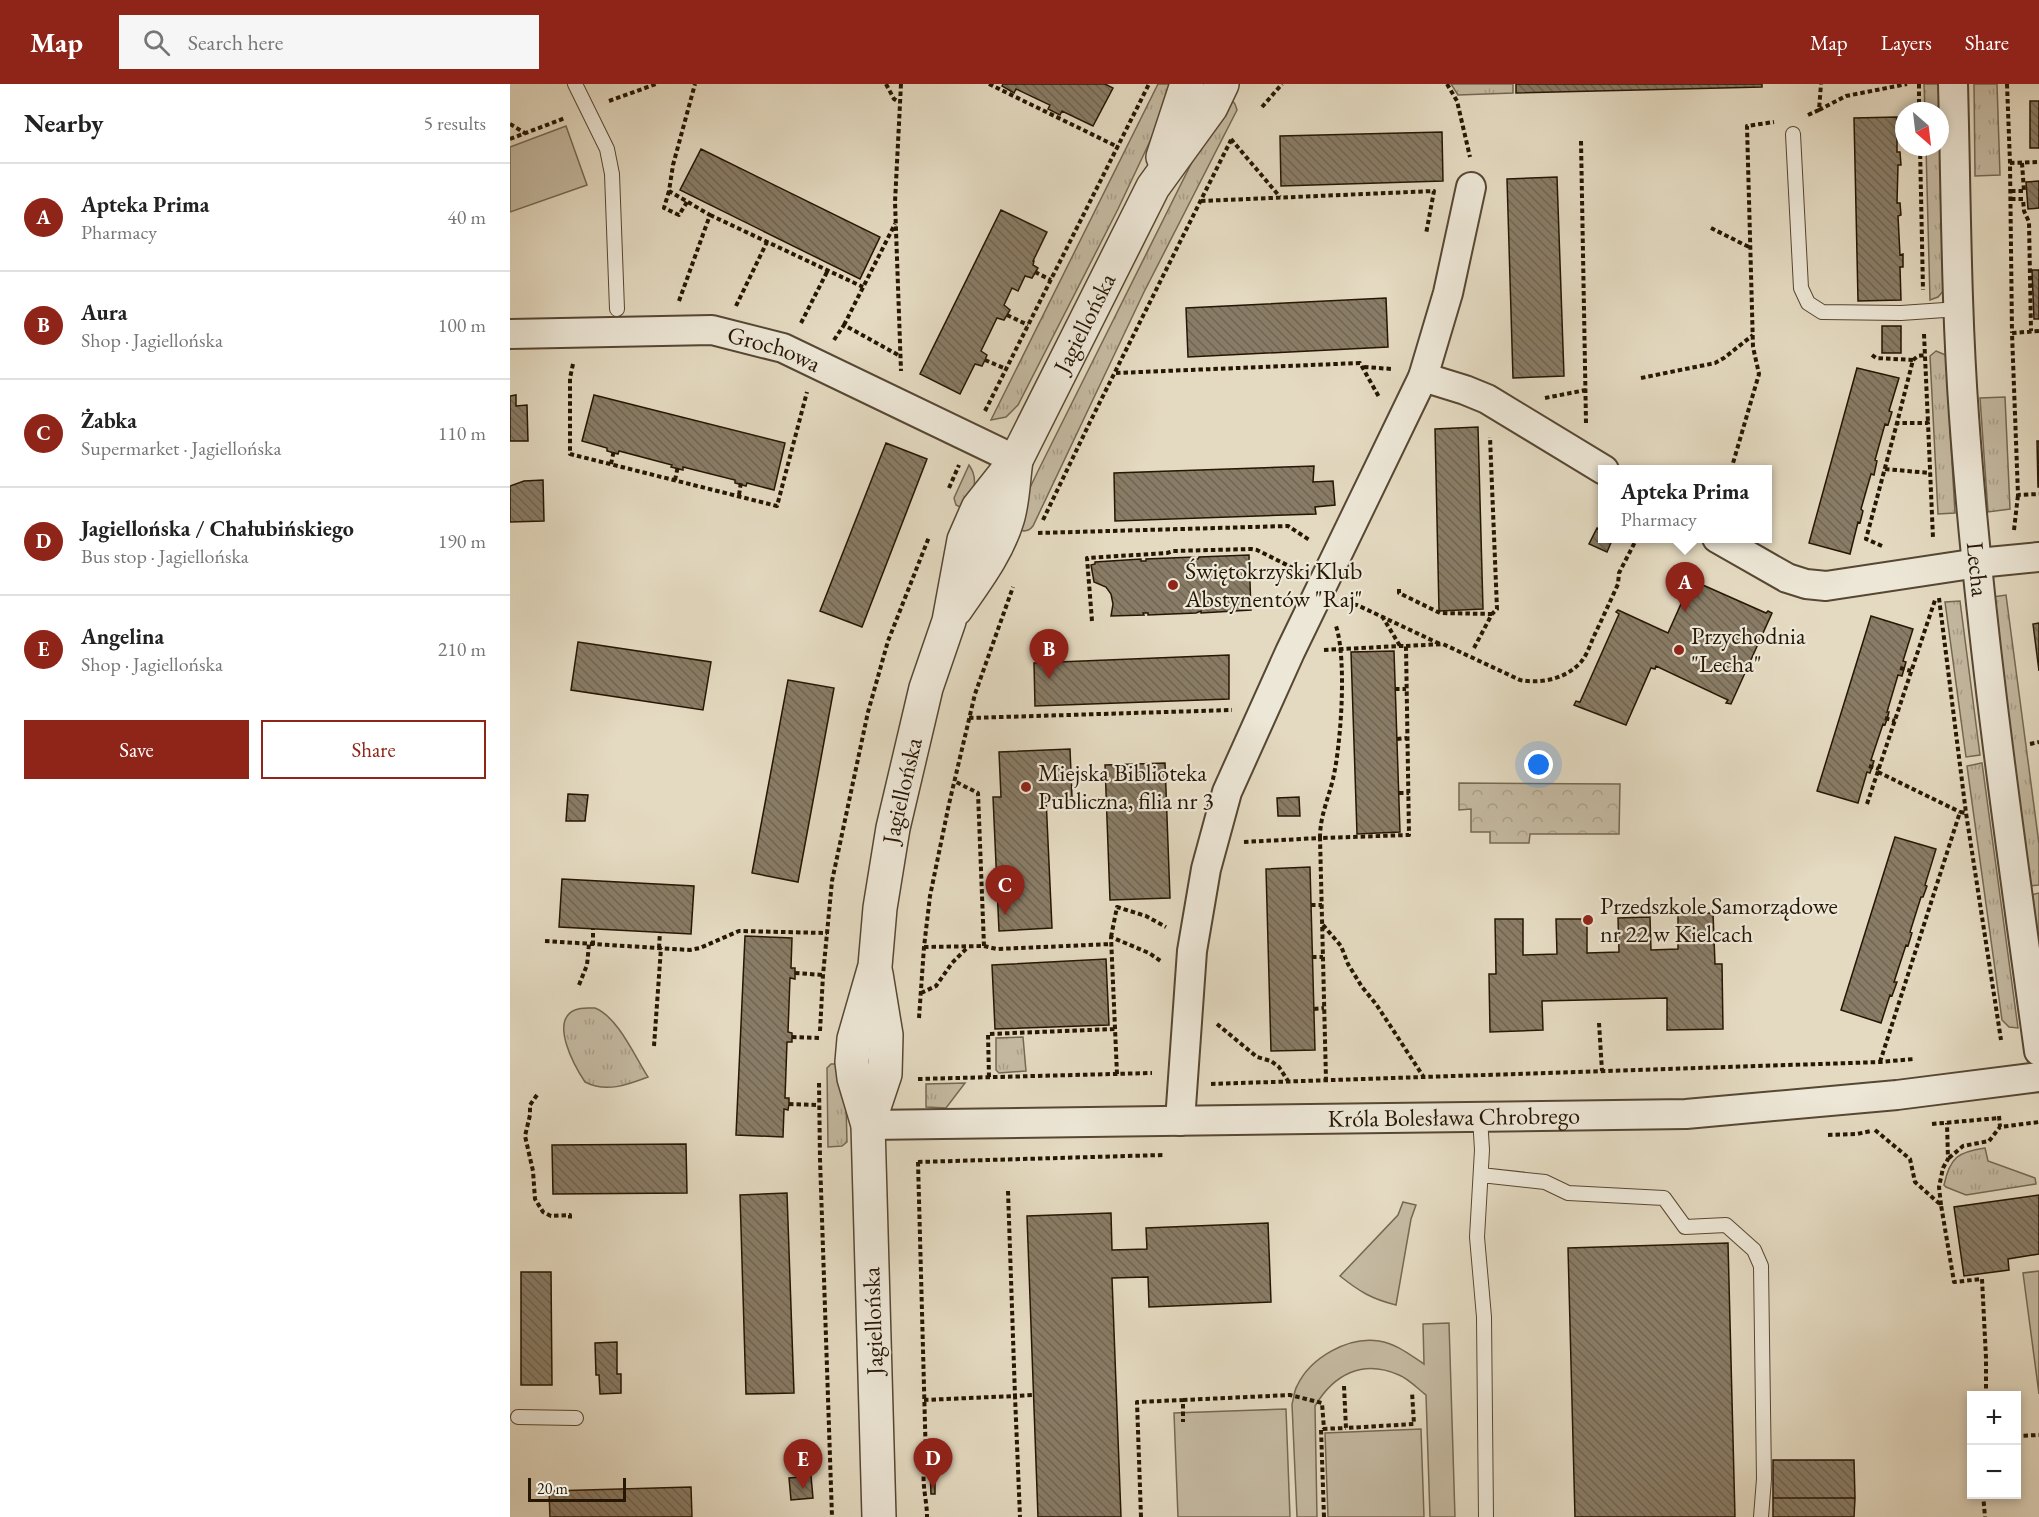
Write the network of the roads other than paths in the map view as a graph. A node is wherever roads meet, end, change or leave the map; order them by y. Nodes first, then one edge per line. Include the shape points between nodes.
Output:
1 (575, 84) edge
2 (1187, 84) edge
3 (1222, 84) edge
4 (1953, 84) edge
5 (1793, 134) dead end
6 (1153, 187) junction
7 (1471, 187) road end
8 (617, 309) dead end
9 (1959, 309) junction
10 (510, 334) edge
11 (1423, 377) junction
12 (1016, 460) junction
13 (1598, 466) edge
14 (1726, 543) edge
15 (2039, 556) edge
16 (1978, 563) junction
17 (2039, 1051) edge
18 (2039, 1077) edge
19 (1480, 1117) junction
20 (1180, 1121) junction
21 (868, 1125) junction
22 (1481, 1175) junction
23 (518, 1417) dead end
24 (576, 1418) dead end
25 (879, 1517) edge
26 (1486, 1517) edge
27 (1761, 1517) edge

1 - 8 lane via 607,149 612,174
2 - 6 street, Jagiellońska
3 - 6 street, Jagiellońska
4 - 9 street, Lecha
5 - 9 lane via 1800,288 1808,303 1822,312
6 - 12 street, Jagiellońska
7 - 11 street via 1448,293
9 - 16 street, Lecha
10 - 12 street, Grochowa via 712,330 783,348
11 - 13 street via 1486,399
11 - 20 street via 1331,594 1290,652 1227,792 1206,869 1192,951
12 - 21 street, Jagiellońska via 982,502 962,549 949,621 926,688 893,828 875,966 854,1039 854,1078
14 - 16 street via 1787,578 1826,586
15 - 16 street
16 - 17 street, Lecha
18 - 19 street, Króla Bolesława Chrobrego via 1898,1095 1686,1114
19 - 20 street, Króla Bolesława Chrobrego
19 - 22 lane
20 - 21 street, Króla Bolesława Chrobrego
21 - 25 street, Jagiellońska
22 - 26 lane via 1477,1237 1484,1317
22 - 27 lane via 1545,1182 1568,1193 1664,1198 1685,1227 1726,1225 1754,1250 1761,1266
23 - 24 lane

